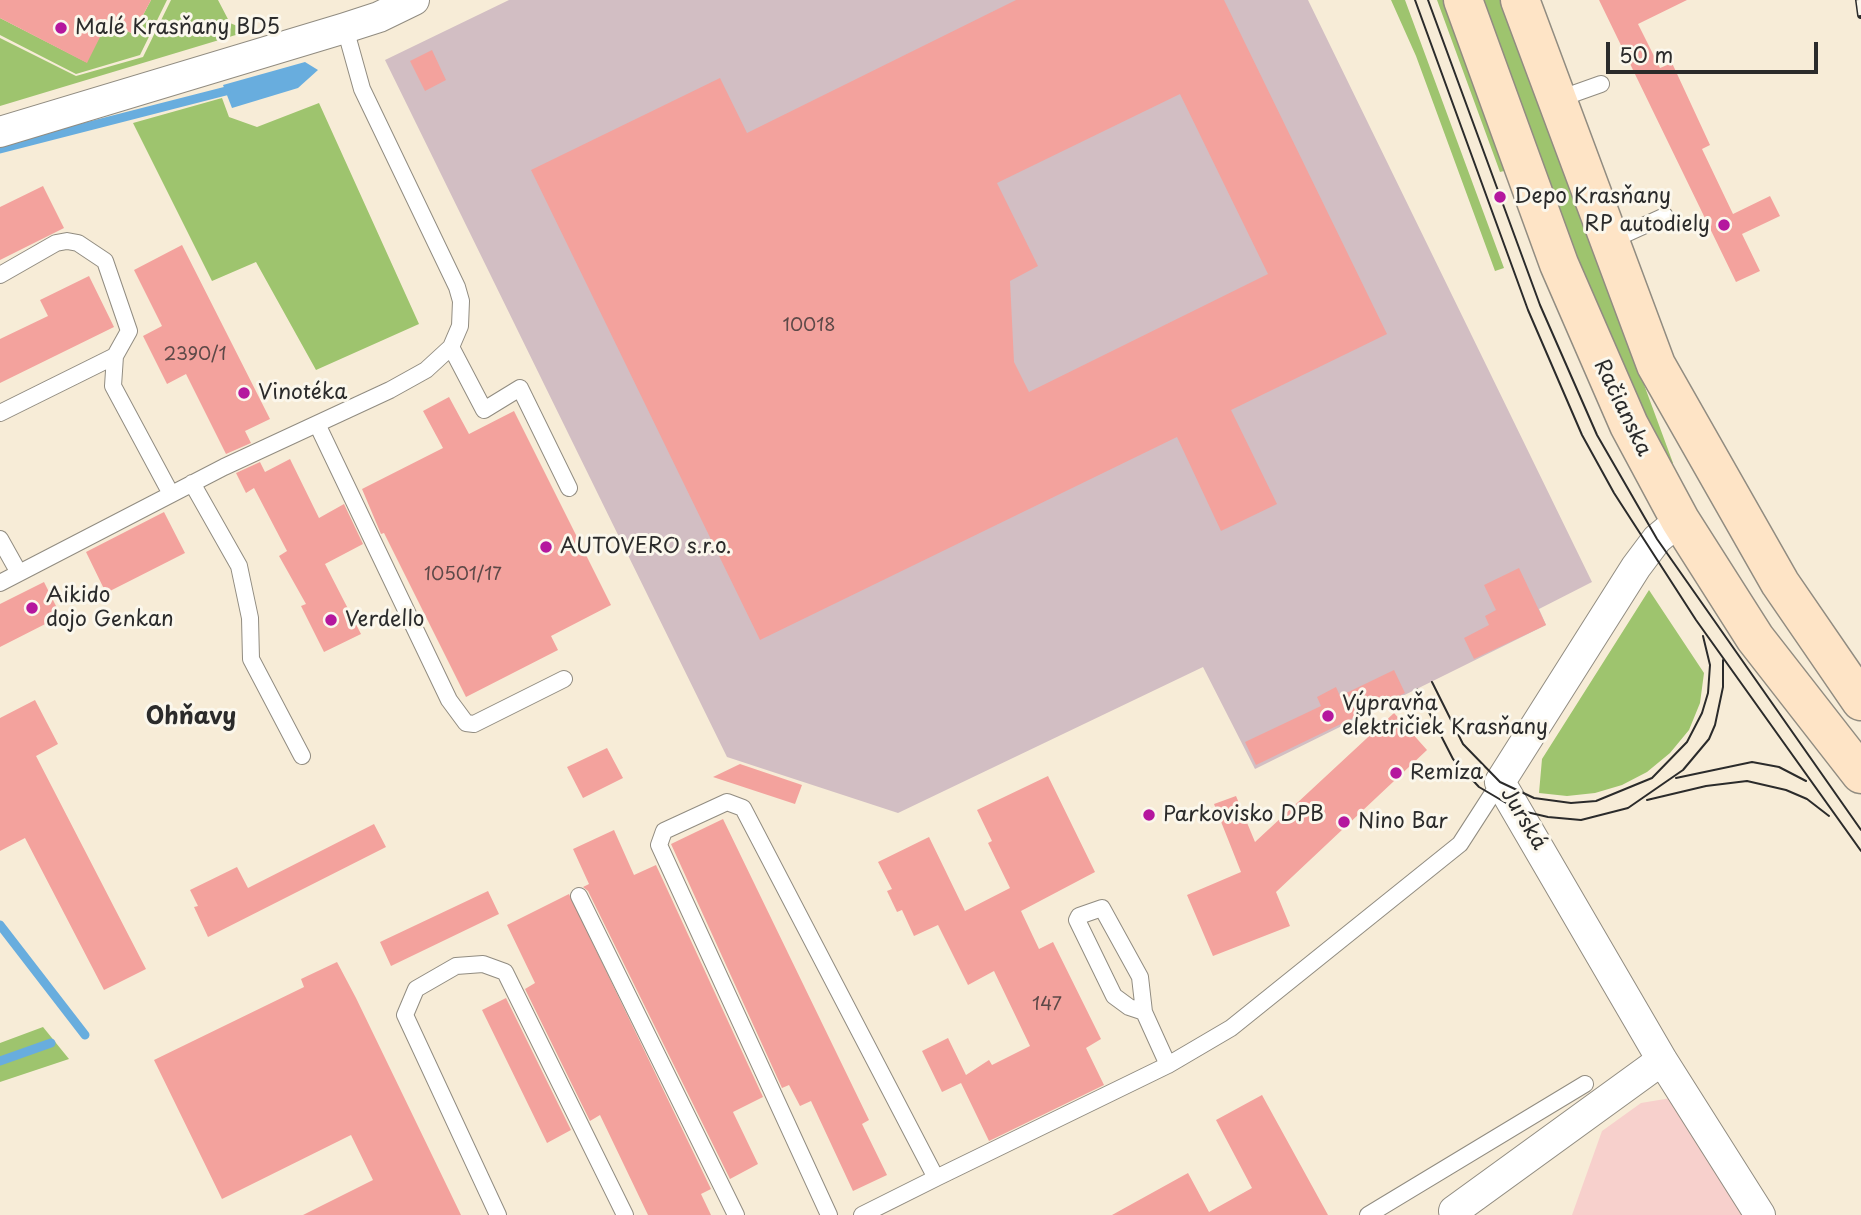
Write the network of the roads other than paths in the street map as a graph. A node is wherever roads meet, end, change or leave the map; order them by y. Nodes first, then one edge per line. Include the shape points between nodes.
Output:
1 (414, 0) edge
2 (1463, 0) edge
3 (1520, 0) edge
4 (345, 28) junction
5 (1601, 84) dead end
6 (1556, 100) junction
7 (0, 132) edge
8 (1665, 216) dead end
9 (1607, 242) junction
10 (0, 275) edge
11 (451, 347) junction
12 (115, 356) junction
13 (0, 413) edge
14 (317, 424) junction
15 (1691, 427) junction
16 (192, 483) junction
17 (569, 488) dead end
18 (171, 494) junction
19 (1740, 511) junction
20 (1680, 520) junction
21 (0, 539) edge
22 (19, 573) junction
23 (0, 583) edge
24 (564, 680) dead end
25 (1861, 701) edge
26 (302, 756) dead end
27 (1861, 774) edge
28 (1500, 782) junction
29 (579, 895) dead end
30 (1144, 1012) junction
31 (1662, 1060) junction
32 (1168, 1065) junction
33 (1585, 1084) dead end
34 (936, 1178) junction
35 (892, 1208) edge
36 (1453, 1214) edge
37 (498, 1215) edge
38 (625, 1215) edge
39 (736, 1215) edge
40 (829, 1215) edge
41 (862, 1215) edge
42 (1368, 1215) edge
43 (1760, 1215) edge

1 - 4 street
2 - 20 main road, Račianska via 1583,325 1624,416
3 - 6 main road
4 - 7 street
4 - 11 lane via 362,89 457,287 460,326
5 - 6 lane
6 - 9 main road
8 - 9 lane
9 - 15 main road via 1656,365
10 - 12 lane via 67,241 105,261 129,331
11 - 14 lane via 417,376
11 - 17 lane via 484,410 520,388
12 - 13 lane
12 - 18 lane via 113,386
14 - 16 lane
14 - 24 lane via 449,700 467,723 474,724
15 - 19 main road
15 - 20 main road
16 - 18 lane
16 - 26 lane via 239,566 250,618 251,659
18 - 22 lane
19 - 20 main road
19 - 25 main road via 1780,583
20 - 27 main road, Račianska via 1755,639
20 - 28 street, Jurská via 1657,539 1636,567
21 - 22 lane
22 - 23 lane
28 - 31 street, Jurská
28 - 32 lane via 1460,844 1231,1028
29 - 39 lane
30 - 30 lane via 1114,996 1079,916 1102,908 1140,977
30 - 32 lane
31 - 36 street
31 - 43 street, Jurská
32 - 34 lane
33 - 42 lane
34 - 35 lane
34 - 40 lane via 743,808 727,802 664,831 659,845
35 - 41 lane
37 - 38 lane via 405,1015 416,989 456,966 483,964 505,972

